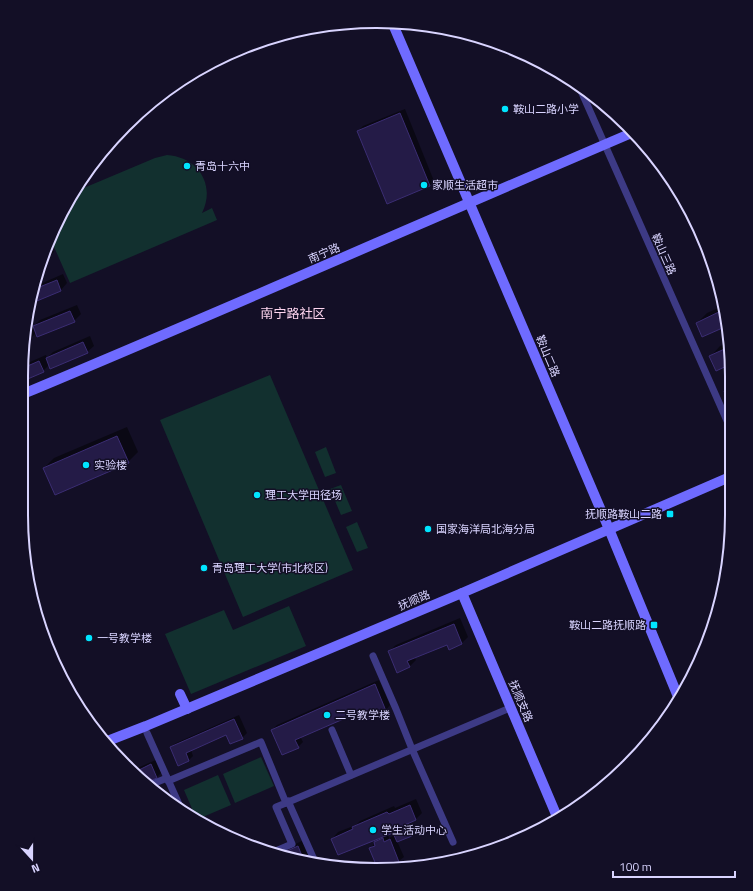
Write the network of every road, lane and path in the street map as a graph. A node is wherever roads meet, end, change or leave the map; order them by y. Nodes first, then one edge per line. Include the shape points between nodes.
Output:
1 (395, 29) edge
2 (583, 96) edge
3 (628, 135) edge
4 (604, 145) junction
5 (469, 202) junction
6 (28, 392) edge
7 (725, 416) edge
8 (725, 479) edge
9 (609, 529) junction
10 (462, 593) junction
11 (373, 656) dead end
12 (676, 692) edge
13 (180, 694) dead end
14 (510, 708) junction
15 (187, 709) junction
16 (145, 730) junction
17 (332, 730) dead end
18 (111, 740) edge
19 (412, 749) junction
20 (351, 775) junction
21 (167, 780) junction
22 (155, 784) edge
23 (176, 800) edge
24 (287, 802) junction
25 (555, 813) edge
26 (454, 842) dead end
27 (280, 849) edge
28 (313, 857) edge

1 - 5 street, 鞍山二路
2 - 4 street, 鞍山三路
3 - 4 street, 南宁路
4 - 5 street, 南宁路
4 - 7 street, 鞍山三路
5 - 6 street, 南宁路
5 - 9 street, 鞍山二路
8 - 9 street, 抚顺路
9 - 10 street, 抚顺路
9 - 12 street, 鞍山二路
10 - 14 street, 抚顺支路
10 - 15 street, 抚顺路
11 - 19 street
13 - 15 street
14 - 19 street
14 - 25 street, 抚顺支路
15 - 16 street, 抚顺路
16 - 18 street, 抚顺路
16 - 21 street
17 - 20 street
19 - 20 street
19 - 26 street
20 - 24 street
21 - 22 street
21 - 23 street
21 - 24 street via 261,742
24 - 27 street via 276,807 292,844
24 - 28 street

